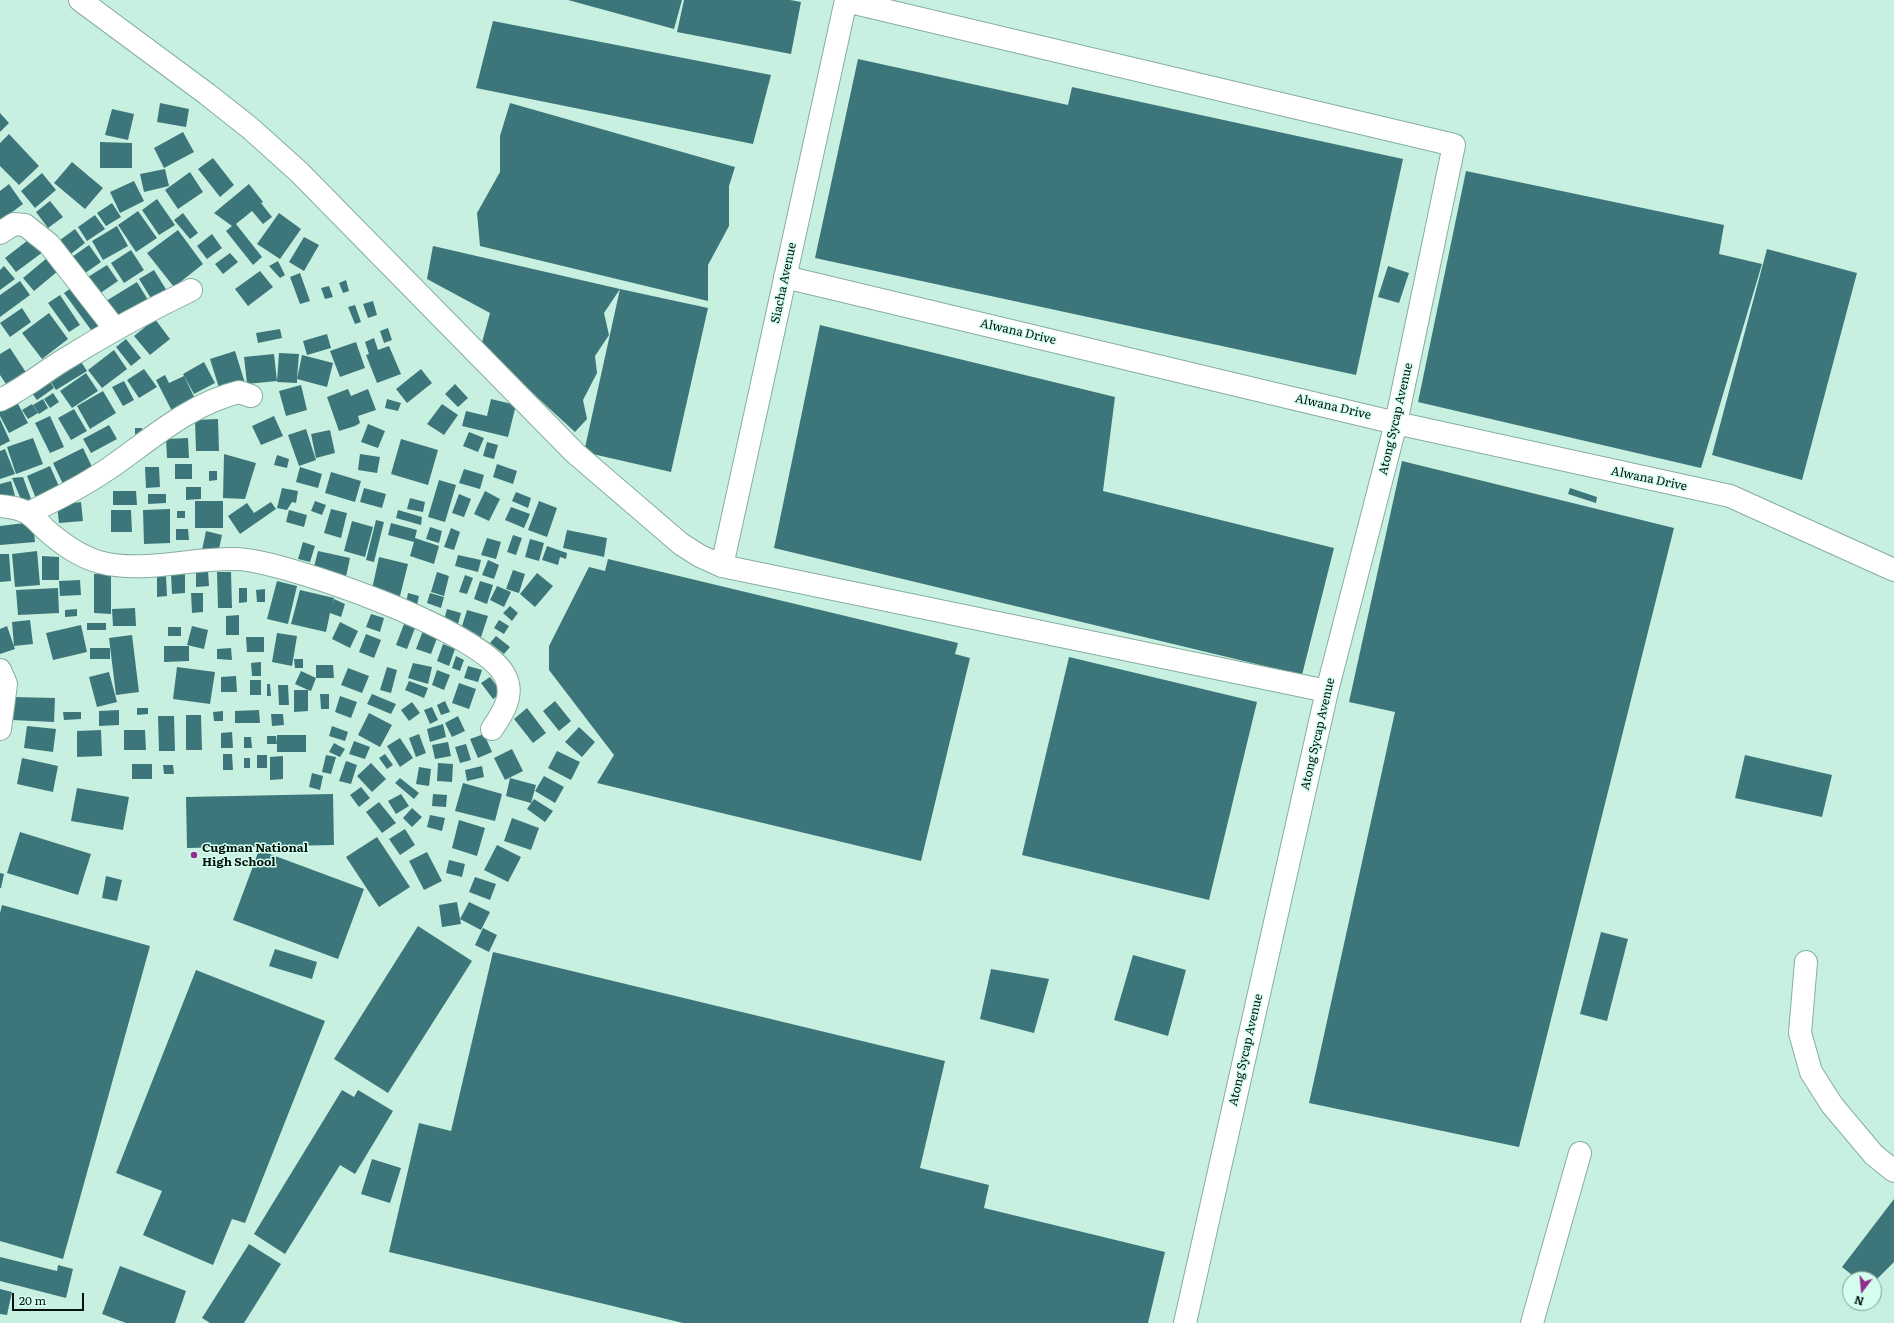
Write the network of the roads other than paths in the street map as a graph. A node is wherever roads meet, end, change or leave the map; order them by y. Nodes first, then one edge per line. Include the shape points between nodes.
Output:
1 (80, 0) edge
2 (846, 1) edge
3 (0, 233) edge
4 (785, 277) junction
5 (191, 290) dead end
6 (115, 330) junction
7 (251, 396) dead end
8 (0, 400) edge
9 (1396, 422) junction
10 (0, 506) edge
11 (28, 513) junction
12 (722, 566) junction
13 (1894, 570) edge
14 (0, 670) edge
15 (1327, 691) junction
16 (0, 729) edge
17 (492, 729) dead end
18 (1806, 962) dead end
19 (1580, 1154) dead end
20 (1894, 1170) edge
21 (1185, 1323) edge
22 (1532, 1323) edge

1 - 12 street via 256,133 310,183 575,453 681,544
2 - 4 street, Siacha Avenue
2 - 9 street, Atong Sycap Avenue via 1454,145
3 - 6 street via 14,224 25,225 49,244
4 - 9 street, Alwana Drive
4 - 12 street, Siacha Avenue
5 - 6 street
6 - 8 street
7 - 11 street via 238,392 203,405 177,420 83,486
9 - 13 street, Alwana Drive via 1730,496
9 - 15 street, Atong Sycap Avenue
10 - 11 street
11 - 17 street via 69,548 99,562 137,566 237,559 259,562 366,595 401,610 467,642 496,662 505,676 509,697
12 - 15 street
14 - 16 street via 6,684
15 - 21 street, Atong Sycap Avenue
18 - 20 street via 1800,1033 1812,1072 1832,1105 1874,1155
19 - 22 street

